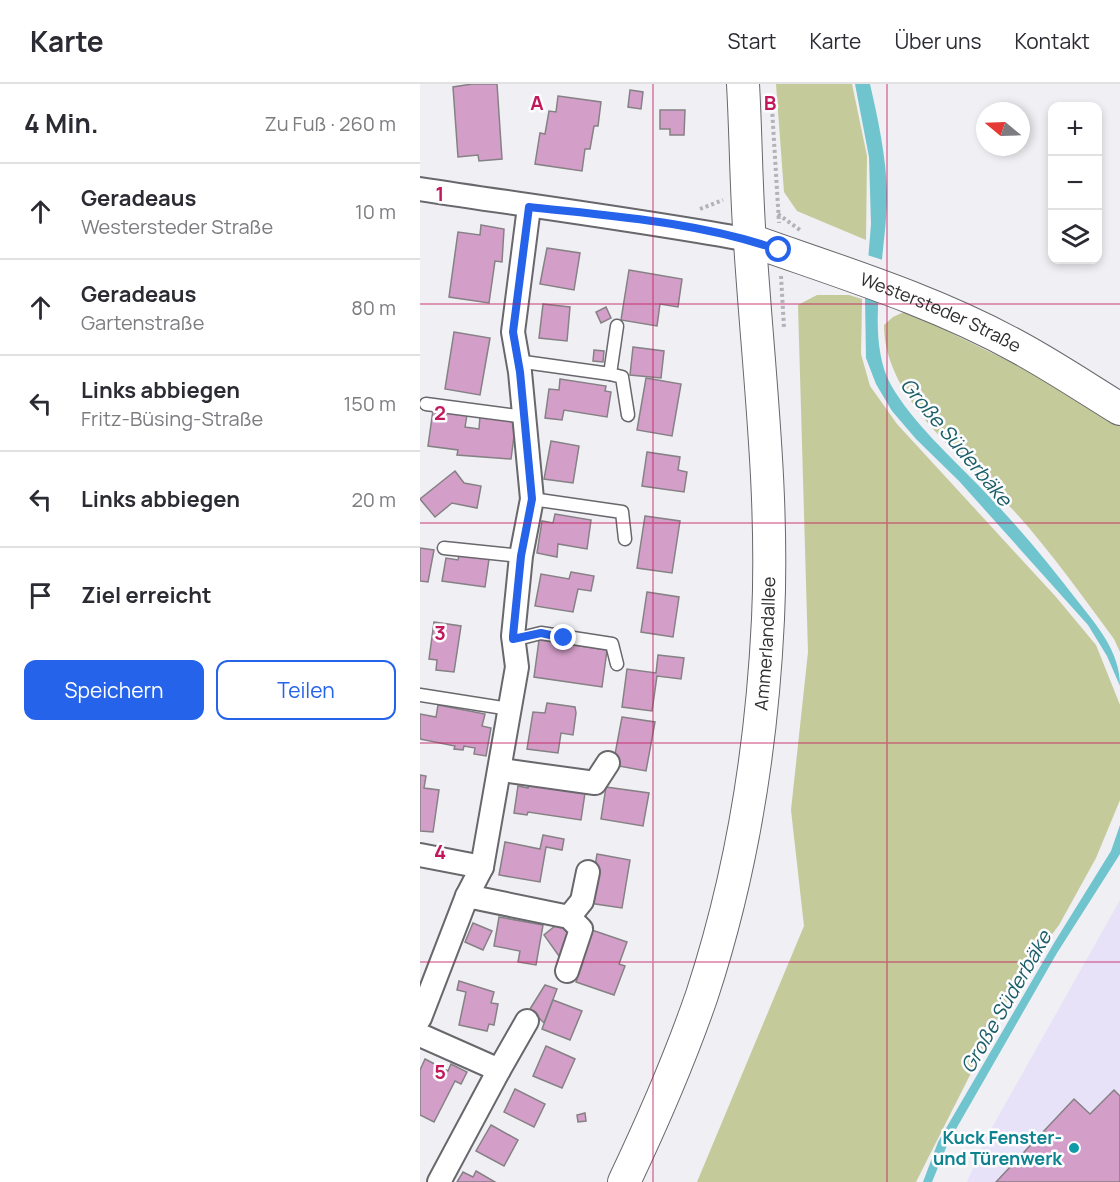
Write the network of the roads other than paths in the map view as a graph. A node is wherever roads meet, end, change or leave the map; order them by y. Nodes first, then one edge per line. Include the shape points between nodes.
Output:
1 (743, 84) edge
2 (420, 189) edge
3 (529, 207) junction
4 (750, 240) junction
5 (618, 326) dead end
6 (517, 361) junction
7 (610, 374) junction
8 (426, 404) dead end
9 (1120, 408) edge
10 (628, 415) dead end
11 (525, 417) junction
12 (532, 499) junction
13 (625, 539) dead end
14 (444, 548) dead end
15 (521, 556) junction
16 (513, 639) junction
17 (617, 664) dead end
18 (420, 694) edge
19 (510, 710) junction
20 (608, 763) dead end
21 (501, 771) junction
22 (420, 855) edge
23 (482, 867) junction
24 (588, 872) dead end
25 (467, 896) junction
26 (569, 917) junction
27 (567, 971) dead end
28 (420, 1018) edge
29 (527, 1021) dead end
30 (420, 1035) edge
31 (499, 1070) junction
32 (439, 1182) edge
33 (624, 1182) edge

1 - 4 main road, Ammerlandallee via 763,196
2 - 3 street
3 - 4 street via 611,216
3 - 6 street via 513,332
4 - 9 main road, Westersteder Straße via 894,290 1018,347
4 - 33 main road, Ammerlandallee via 769,549 768,627 757,747 738,862 702,994 672,1075
5 - 7 lane
6 - 7 lane
6 - 11 street
7 - 10 lane via 622,377
8 - 11 lane
11 - 12 street
12 - 13 lane via 622,512
12 - 15 street
14 - 15 lane
15 - 16 street
16 - 17 lane via 541,633 612,644
16 - 19 street via 517,667
18 - 19 lane
19 - 21 street
20 - 21 street via 595,783
21 - 23 street
22 - 23 street
23 - 25 street
24 - 26 street via 582,901
25 - 26 street
25 - 28 street
26 - 27 street via 581,929
29 - 31 street
30 - 31 street
31 - 32 street

